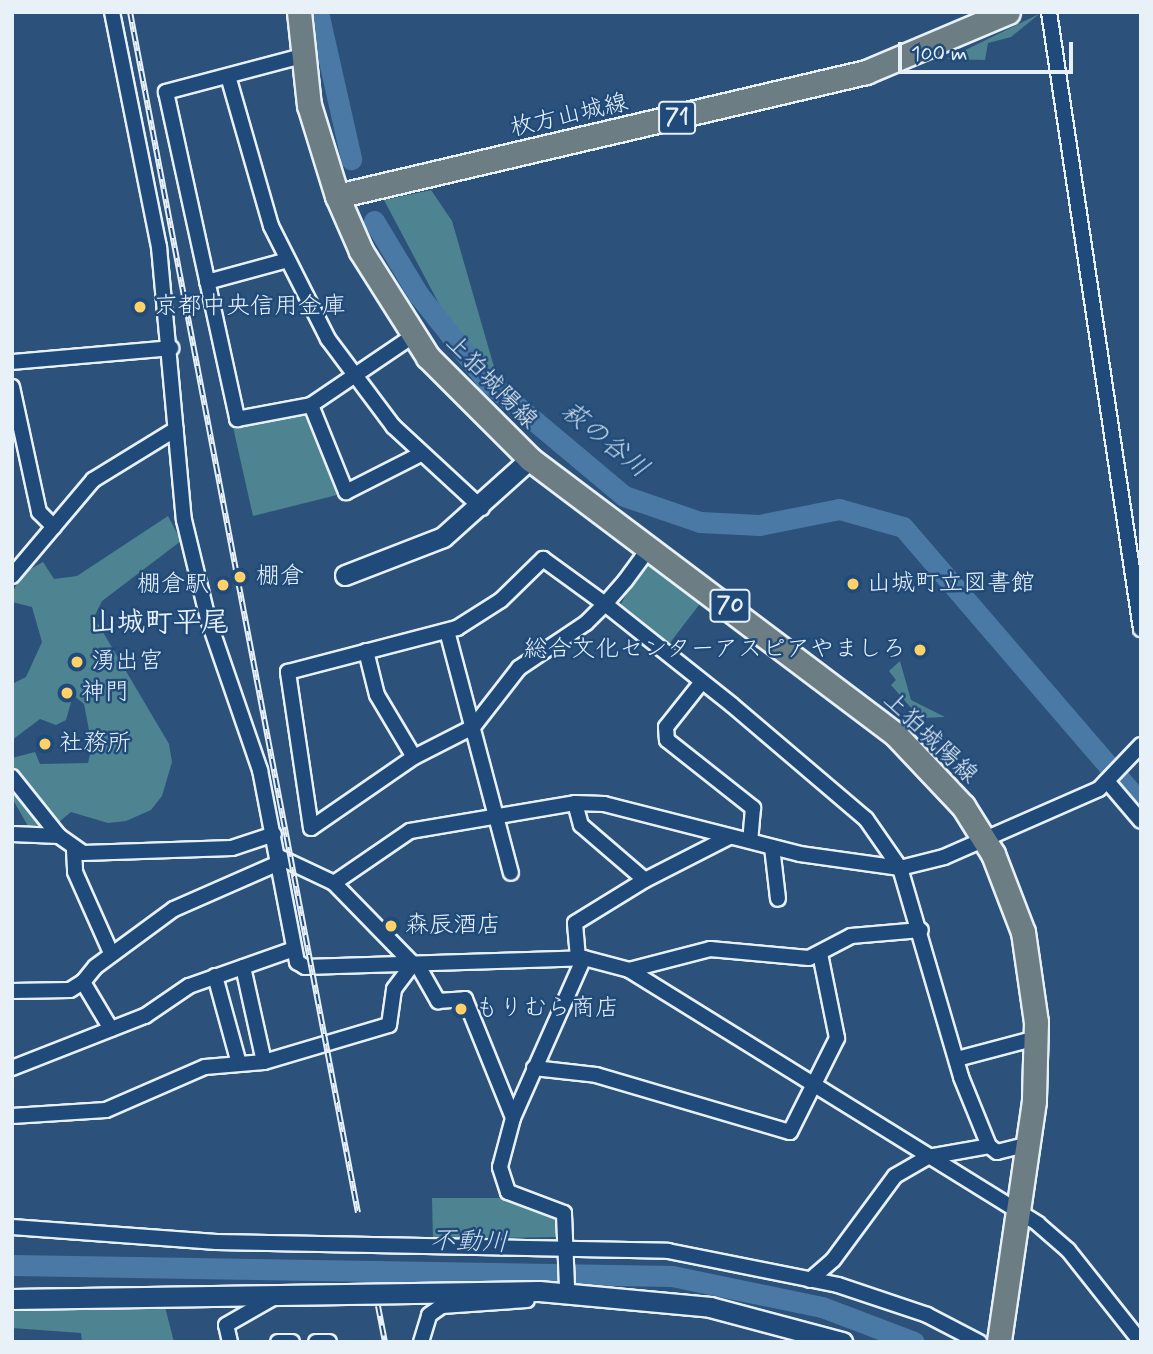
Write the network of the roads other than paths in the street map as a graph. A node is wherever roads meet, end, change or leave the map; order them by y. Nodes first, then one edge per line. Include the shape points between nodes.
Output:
1 (112, 12) edge
2 (299, 12) edge
3 (1008, 12) edge
4 (1049, 12) edge
5 (302, 56) junction
6 (228, 76) junction
7 (337, 196) junction
8 (284, 261) junction
9 (207, 282) junction
10 (413, 336) junction
11 (171, 348) junction
12 (12, 362) edge
13 (354, 376) junction
14 (12, 387) edge
15 (310, 405) junction
16 (176, 429) junction
17 (421, 454) junction
18 (530, 459) junction
19 (482, 508) junction
20 (54, 527) junction
21 (650, 547) junction
22 (345, 575) dead end
23 (12, 576) edge
24 (605, 604) junction
25 (1141, 629) edge
26 (447, 631) junction
27 (366, 651) junction
28 (701, 683) junction
29 (473, 727) junction
30 (1141, 745) edge
31 (414, 757) junction
32 (1112, 775) junction
33 (12, 777) edge
34 (575, 803) junction
35 (495, 815) junction
36 (1141, 821) edge
37 (12, 834) edge
38 (274, 835) junction
39 (59, 836) junction
40 (729, 837) junction
41 (985, 840) junction
42 (750, 841) junction
43 (772, 847) junction
44 (74, 850) junction
45 (278, 859) junction
46 (900, 867) junction
47 (511, 873) dead end
48 (645, 880) junction
49 (334, 883) junction
50 (778, 899) dead end
51 (921, 930) junction
52 (294, 949) junction
53 (111, 953) junction
54 (820, 954) junction
55 (581, 958) junction
56 (415, 964) junction
57 (243, 967) junction
58 (629, 970) junction
59 (215, 976) junction
60 (83, 982) junction
61 (12, 991) edge
62 (110, 1029) junction
63 (1036, 1038) junction
64 (957, 1059) junction
65 (264, 1062) junction
66 (239, 1064) junction
67 (12, 1068) edge
68 (534, 1068) junction
69 (813, 1088) junction
70 (12, 1116) edge
71 (513, 1118) junction
72 (1028, 1144) junction
73 (989, 1146) junction
74 (928, 1157) junction
75 (1017, 1211) junction
76 (12, 1227) edge
77 (568, 1247) junction
78 (810, 1280) junction
79 (567, 1289) junction
80 (290, 1291) junction
81 (539, 1291) junction
82 (12, 1299) edge
83 (230, 1342) edge
84 (278, 1342) edge
85 (292, 1342) edge
86 (316, 1342) edge
87 (329, 1342) edge
88 (421, 1342) edge
89 (842, 1342) edge
90 (979, 1342) edge
91 (999, 1342) edge
92 (1141, 1342) edge

1 - 11 street via 159,247
2 - 5 main road, 上狛城陽線 / 70
3 - 7 main road, 枚方山城線 / 71 via 866,72
4 - 25 street
5 - 6 street
5 - 7 main road, 上狛城陽線 / 70 via 309,105
6 - 8 street via 255,180
6 - 9 street via 166,92
7 - 10 main road, 上狛城陽線 / 70 via 361,251
8 - 9 street
8 - 13 street
9 - 15 street via 237,419
10 - 13 street
10 - 18 main road, 上狛城陽線 / 70 via 458,391
11 - 12 street
11 - 16 street
13 - 15 street
13 - 17 street
14 - 20 street via 39,512
15 - 17 street via 346,492
16 - 20 street via 102,472
16 - 38 street via 186,528 208,619 260,770
17 - 19 street
18 - 19 street
18 - 21 main road, 上狛城陽線 / 70
19 - 22 street via 414,552
20 - 23 street
21 - 24 street
21 - 41 main road, 上狛城陽線 / 70 via 896,736 934,772
24 - 26 street via 543,559 494,605
24 - 28 street
24 - 29 street via 519,668
26 - 27 street
26 - 29 street
27 - 31 street via 377,695
27 - 31 street via 288,672 310,828
28 - 42 street via 666,727 667,740 753,808
28 - 46 street via 840,793
29 - 31 street
29 - 35 street
30 - 32 street
32 - 36 street
32 - 41 street
33 - 39 street
34 - 35 street
34 - 40 street via 604,804
34 - 48 street via 581,825
35 - 47 street
35 - 49 street via 410,831
37 - 39 street
38 - 44 street via 246,846 177,853
38 - 45 street
39 - 44 street
40 - 42 street
40 - 48 street
41 - 46 street
41 - 63 main road, 上狛城陽線 / 70 via 1023,932
42 - 43 street
43 - 46 street
43 - 50 street
44 - 53 street via 75,872
45 - 49 street
45 - 52 street
45 - 53 street via 174,909
46 - 51 street
48 - 55 street via 576,923
49 - 56 street
51 - 54 street via 851,936
51 - 64 street
52 - 56 street via 305,967
52 - 57 street
53 - 60 street
54 - 58 street via 710,949
54 - 69 street via 837,1038
55 - 56 street
55 - 58 street
55 - 68 street
56 - 65 street via 400,976 389,1025 381,1031
56 - 71 street via 439,1001 465,999
57 - 59 street
57 - 65 street
58 - 69 street
59 - 62 street
59 - 66 street
60 - 61 street via 70,990
60 - 62 street
62 - 67 street
63 - 64 street
63 - 72 main road, 上狛城陽線 / 70
64 - 73 street
65 - 66 street
66 - 70 street via 193,1071 106,1110
68 - 69 street via 596,1075 790,1132
68 - 71 street
69 - 74 street
71 - 77 street via 502,1185 559,1206
72 - 73 street via 997,1152
72 - 75 main road, 上狛城陽線 / 70
73 - 74 street
74 - 75 street
74 - 78 street via 895,1176 833,1260
75 - 91 main road, 上狛城陽線 / 70
75 - 92 street via 1068,1250
76 - 77 street via 216,1242
77 - 78 street via 668,1251
77 - 79 street
78 - 90 street via 927,1315
79 - 81 street
79 - 89 street via 710,1307
80 - 81 street
80 - 82 street
80 - 83 street via 226,1325
81 - 88 street via 527,1300 442,1306 429,1315
84 - 85 street
86 - 87 street

